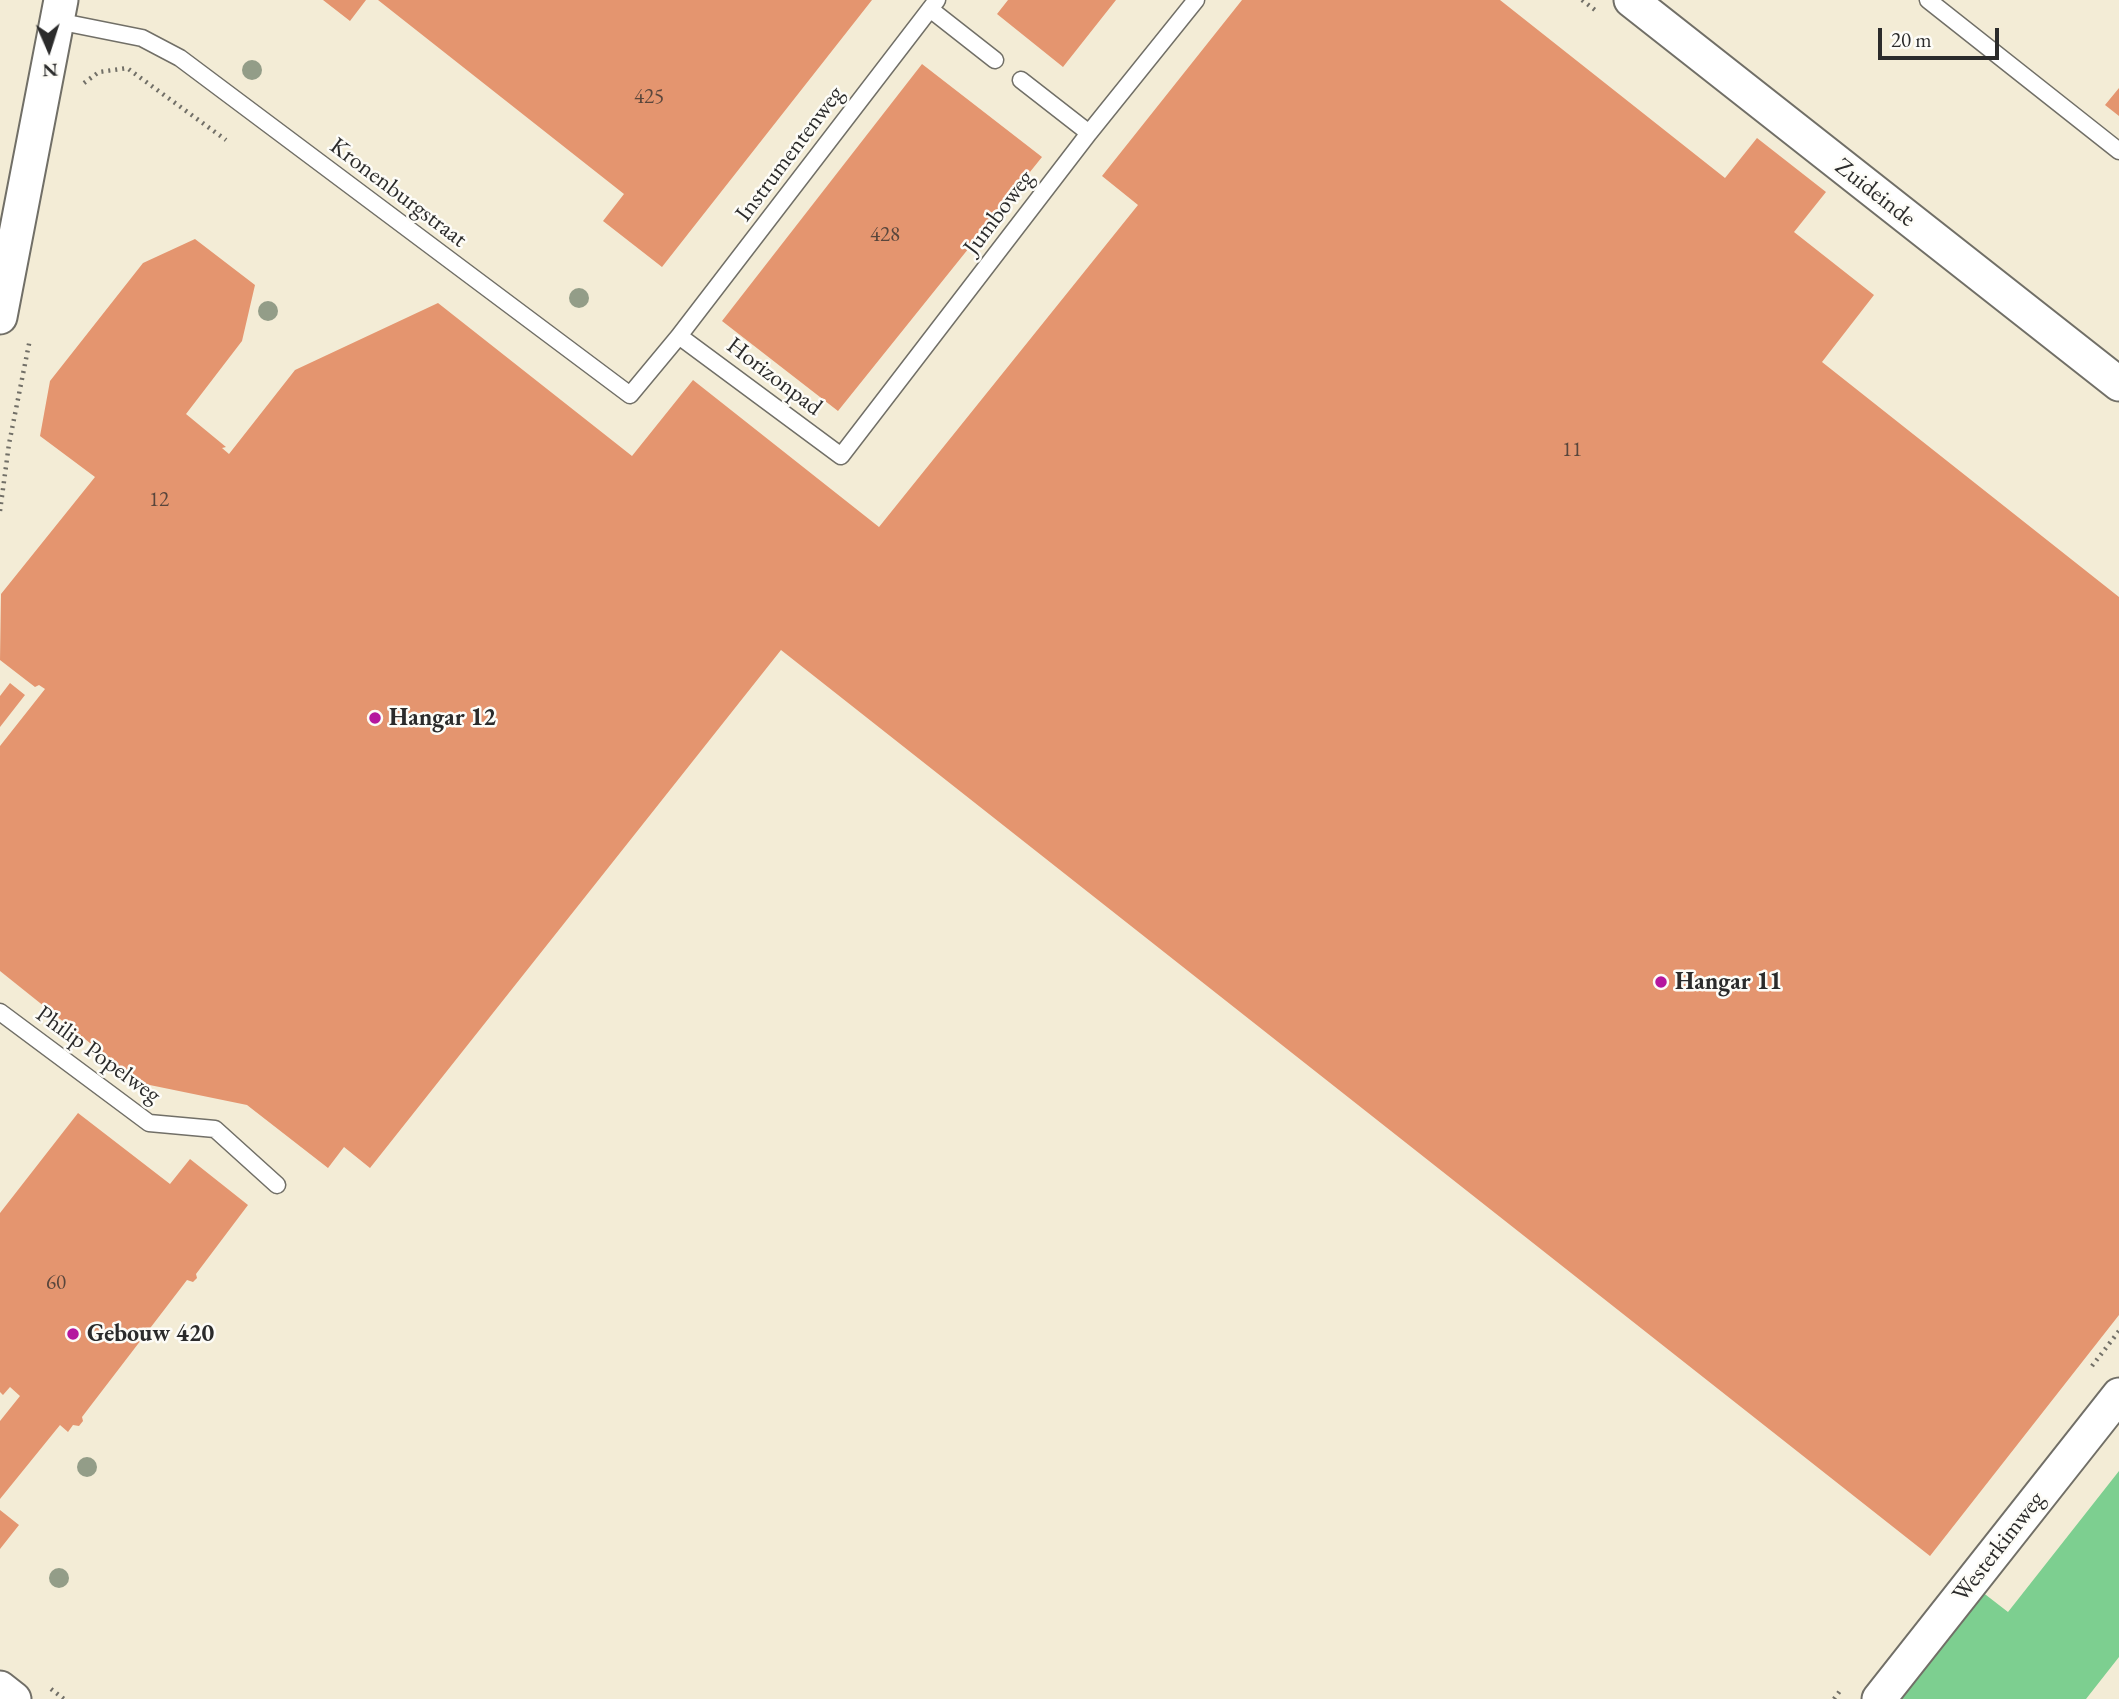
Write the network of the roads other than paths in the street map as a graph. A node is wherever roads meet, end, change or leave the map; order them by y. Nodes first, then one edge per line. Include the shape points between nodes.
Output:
1 (1196, 0) edge
2 (1631, 0) edge
3 (1928, 0) edge
4 (934, 5) edge
5 (59, 11) edge
6 (995, 60) dead end
7 (1021, 80) dead end
8 (1088, 133) junction
9 (2119, 151) edge
10 (0, 317) edge
11 (680, 336) junction
12 (2119, 384) edge
13 (841, 456) joint
14 (0, 1012) edge
15 (277, 1185) dead end
16 (2119, 1395) edge
17 (0, 1688) edge
18 (14, 1699) edge
19 (1879, 1699) edge

1 - 8 lane, Jumboweg
2 - 12 street, Zuideinde
3 - 9 lane
4 - 6 lane
4 - 11 lane, Instrumentenweg
5 - 10 street
5 - 11 lane, Kronenburgstraat via 142,38 180,58 630,395
7 - 8 lane
8 - 13 lane, Jumboweg
11 - 13 lane, Horizonpad
14 - 15 lane, Philip Popelweg via 149,1123 215,1129
16 - 19 street, Westerkimweg
17 - 18 street

